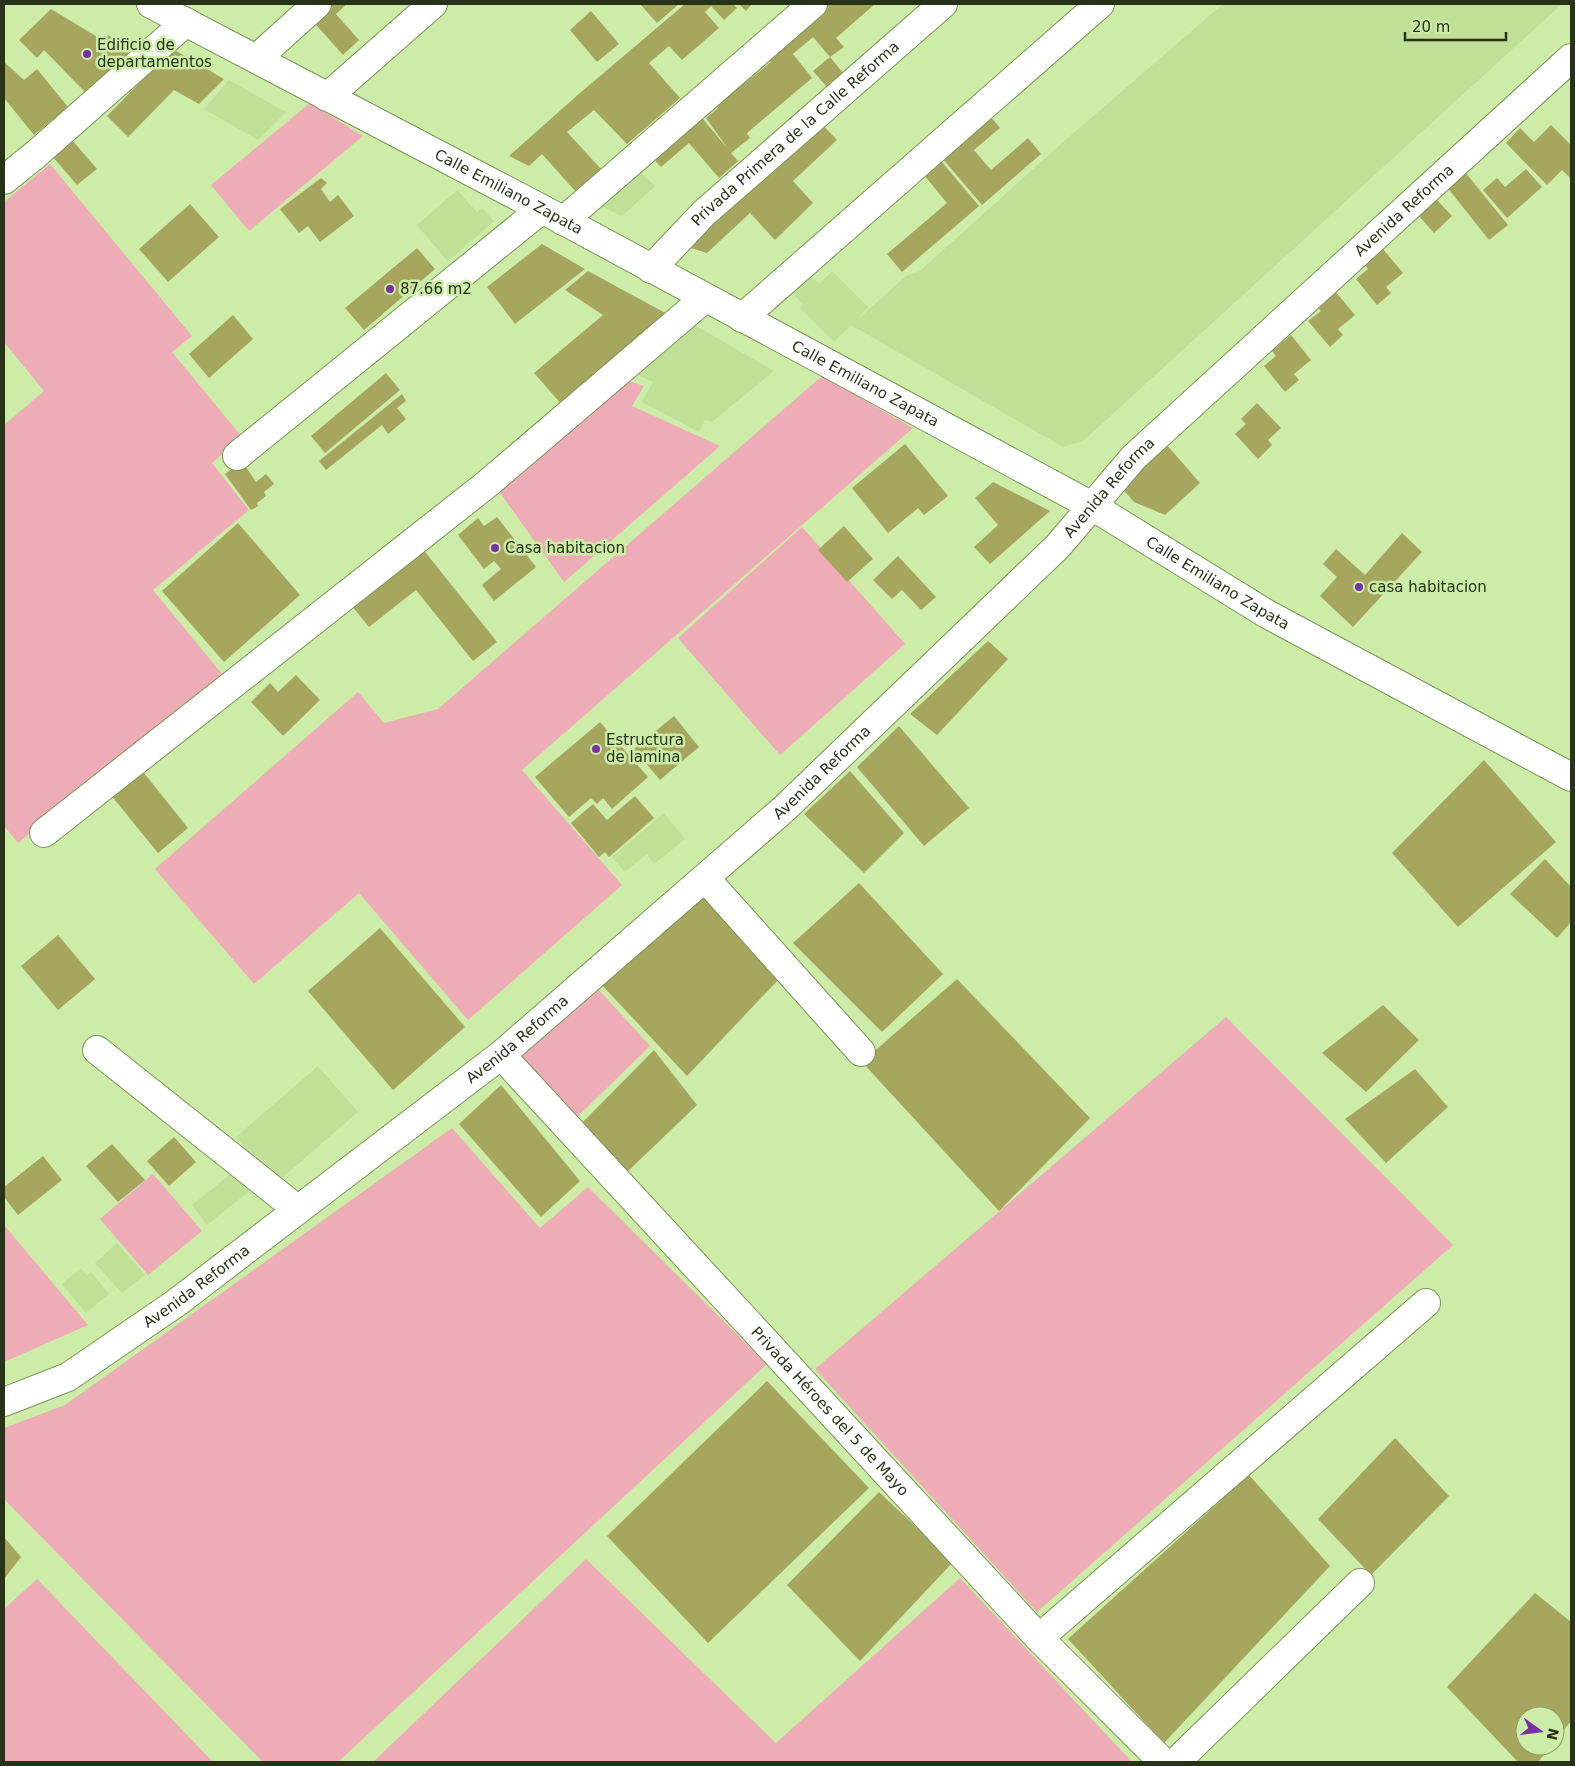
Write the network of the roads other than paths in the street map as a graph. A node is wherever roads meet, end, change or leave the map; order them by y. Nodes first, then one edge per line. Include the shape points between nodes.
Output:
1 (151, 4) edge
2 (317, 4) edge
3 (433, 4) edge
4 (813, 4) edge
5 (943, 4) edge
6 (1100, 4) edge
7 (186, 22) junction
8 (1571, 58) edge
9 (256, 59) junction
10 (327, 97) junction
11 (4, 180) edge
12 (552, 215) junction
13 (651, 269) junction
14 (705, 298) junction
15 (742, 318) junction
16 (237, 456) dead end
17 (1092, 506) junction
18 (1571, 777) edge
19 (44, 833) dead end
20 (705, 878) junction
21 (97, 1050) dead end
22 (861, 1052) dead end
23 (500, 1056) junction
24 (297, 1210) junction
25 (1426, 1303) dead end
26 (4, 1402) edge
27 (1360, 1583) dead end
28 (1039, 1638) junction
29 (1163, 1762) edge
30 (1176, 1762) edge

1 - 7 street, Calle Emiliano Zapata
2 - 9 street
3 - 10 street
4 - 12 street
5 - 13 street, Privada Primera de la Calle Reforma via 704,213
6 - 15 street
7 - 9 street, Calle Emiliano Zapata
7 - 11 street
8 - 17 street, Avenida Reforma via 1134,457
9 - 10 street, Calle Emiliano Zapata
10 - 12 street, Calle Emiliano Zapata
12 - 13 street, Calle Emiliano Zapata
12 - 16 street
13 - 14 street, Calle Emiliano Zapata
14 - 15 street, Calle Emiliano Zapata
14 - 19 street via 487,484
15 - 17 street, Calle Emiliano Zapata
17 - 18 street, Calle Emiliano Zapata via 1267,614
17 - 20 street, Avenida Reforma via 1051,553 785,808
20 - 22 street
20 - 23 street, Avenida Reforma
21 - 24 street
23 - 24 street, Avenida Reforma
23 - 28 street, Privada Héroes del 5 de Mayo
24 - 26 street, Avenida Reforma via 176,1303 68,1377
25 - 28 street
27 - 30 street
28 - 29 street, Privada Héroes del 5 de Mayo

